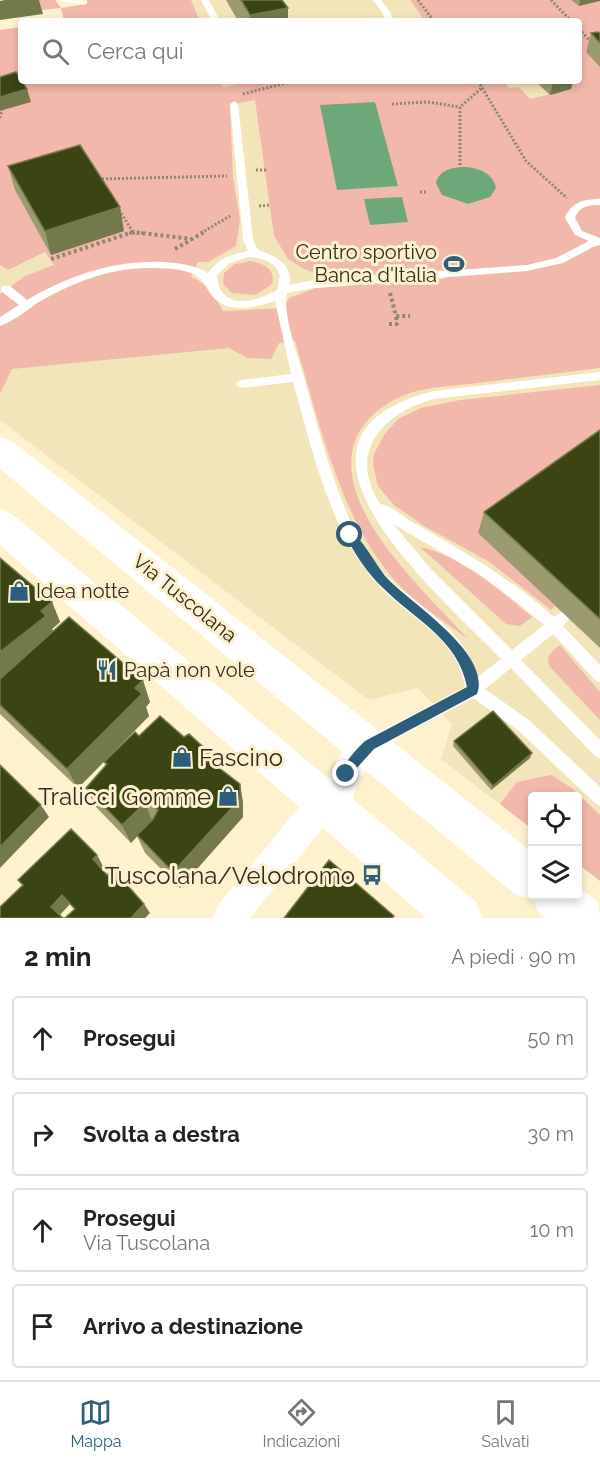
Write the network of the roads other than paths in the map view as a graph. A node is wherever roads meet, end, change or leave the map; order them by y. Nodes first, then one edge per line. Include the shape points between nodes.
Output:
1 (62, 0) edge
2 (205, 0) edge
3 (377, 0) edge
4 (83, 3) dead end
5 (214, 18) edge
6 (388, 18) edge
7 (234, 104) road end
8 (600, 202) edge
9 (578, 233) junction
10 (249, 240) junction
11 (600, 242) edge
12 (580, 251) junction
13 (240, 255) junction
14 (259, 255) junction
15 (221, 263) junction
16 (196, 270) junction
17 (286, 276) junction
18 (314, 284) junction
19 (212, 285) junction
20 (6, 289) dead end
21 (281, 292) junction
22 (265, 302) junction
23 (26, 305) junction
24 (282, 310) junction
25 (0, 322) edge
26 (600, 376) edge
27 (298, 377) junction
28 (241, 384) dead end
29 (0, 450) edge
30 (370, 498) junction
31 (0, 524) edge
32 (565, 616) dead end
33 (554, 626) junction
34 (512, 660) junction
35 (600, 675) edge
36 (473, 690) junction
37 (369, 745) junction
38 (600, 751) edge
39 (600, 798) edge
40 (331, 810) junction
41 (528, 876) edge
42 (559, 900) edge
43 (229, 918) edge
44 (460, 918) edge
45 (582, 918) edge

1 - 4 lane
2 - 5 lane
3 - 6 lane
7 - 10 lane
8 - 9 lane via 576,207 570,218
9 - 11 lane
9 - 12 lane via 584,240
10 - 13 lane
10 - 14 lane
11 - 12 lane
12 - 18 lane via 559,261 527,268
13 - 14 lane
13 - 15 lane
14 - 17 lane via 276,262
15 - 16 lane
15 - 19 lane via 212,275
16 - 19 lane
16 - 23 lane via 135,264 109,268 45,292
17 - 18 lane via 296,282
17 - 21 lane
18 - 21 lane
19 - 22 lane via 219,296 231,302
20 - 23 lane
21 - 22 lane
21 - 24 lane
22 - 24 lane
23 - 25 lane
24 - 27 lane
26 - 30 lane via 434,395 398,407 380,420 364,444 361,468
27 - 28 lane
27 - 36 lane via 350,535 386,585 455,644 469,669
29 - 37 main road, Via Tuscolana
30 - 33 lane via 399,521 499,580
30 - 34 lane via 421,567
31 - 40 main road
32 - 33 lane
33 - 34 lane
33 - 35 lane
34 - 36 lane
34 - 38 lane
36 - 37 lane
36 - 39 lane via 528,727
37 - 40 street via 346,774
37 - 41 main road, Via Tuscolana
40 - 43 street
40 - 44 main road
42 - 45 main road

